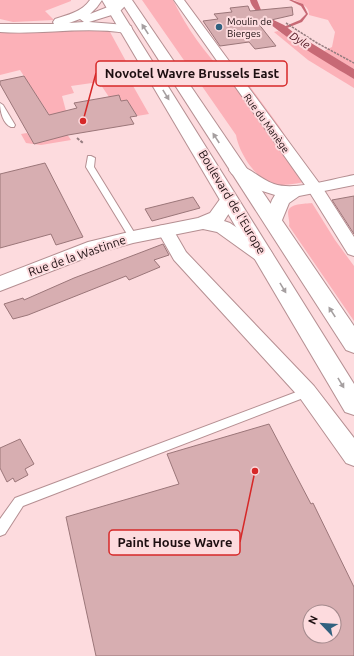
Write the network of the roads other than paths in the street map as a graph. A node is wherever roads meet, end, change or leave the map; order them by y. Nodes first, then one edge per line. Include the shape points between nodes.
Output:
1 (96, 0) edge
2 (126, 0) edge
3 (179, 0) edge
4 (113, 4) edge
5 (0, 23) edge
6 (56, 27) junction
7 (0, 28) edge
8 (126, 29) junction
9 (0, 105) edge
10 (11, 125) dead end
11 (91, 158) dead end
12 (238, 170) junction
13 (354, 180) edge
14 (314, 187) junction
15 (293, 192) junction
16 (229, 199) junction
17 (272, 222) junction
18 (203, 223) junction
19 (165, 230) junction
20 (133, 237) junction
21 (354, 250) edge
22 (263, 255) junction
23 (0, 284) edge
24 (354, 344) edge
25 (307, 392) junction
26 (354, 405) edge
27 (354, 456) edge
28 (0, 530) edge

1 - 5 main road via 84,13 54,23
12 -> 2 main road, Boulevard de l'Europe
3 - 14 street, Rue du Manège
4 - 6 main road
4 - 8 main road, Boulevard de l'Europe
6 - 7 main road via 19,30
6 - 8 main road via 108,25
8 -> 16 main road, Boulevard de l'Europe
9 - 10 lane
11 - 20 lane via 90,167
12 - 15 main road via 271,189
12 - 17 main road, Boulevard de l'Europe
13 - 14 main road
14 - 15 main road
14 - 21 street, Rue du Manège
15 - 17 main road via 281,200
16 - 18 main road, Rue de la Wastinne via 217,217
16 - 22 main road, Boulevard de l'Europe
24 -> 17 main road, Boulevard de l'Europe
18 - 19 main road, Rue de la Wastinne
18 - 22 main road, Rue de la Wastinne via 223,227
19 - 20 main road, Rue de la Wastinne
19 - 25 street via 180,256
20 - 23 main road, Rue de la Wastinne via 95,247
22 -> 26 main road, Boulevard de l'Europe
25 - 27 street
25 - 28 lane via 19,502

